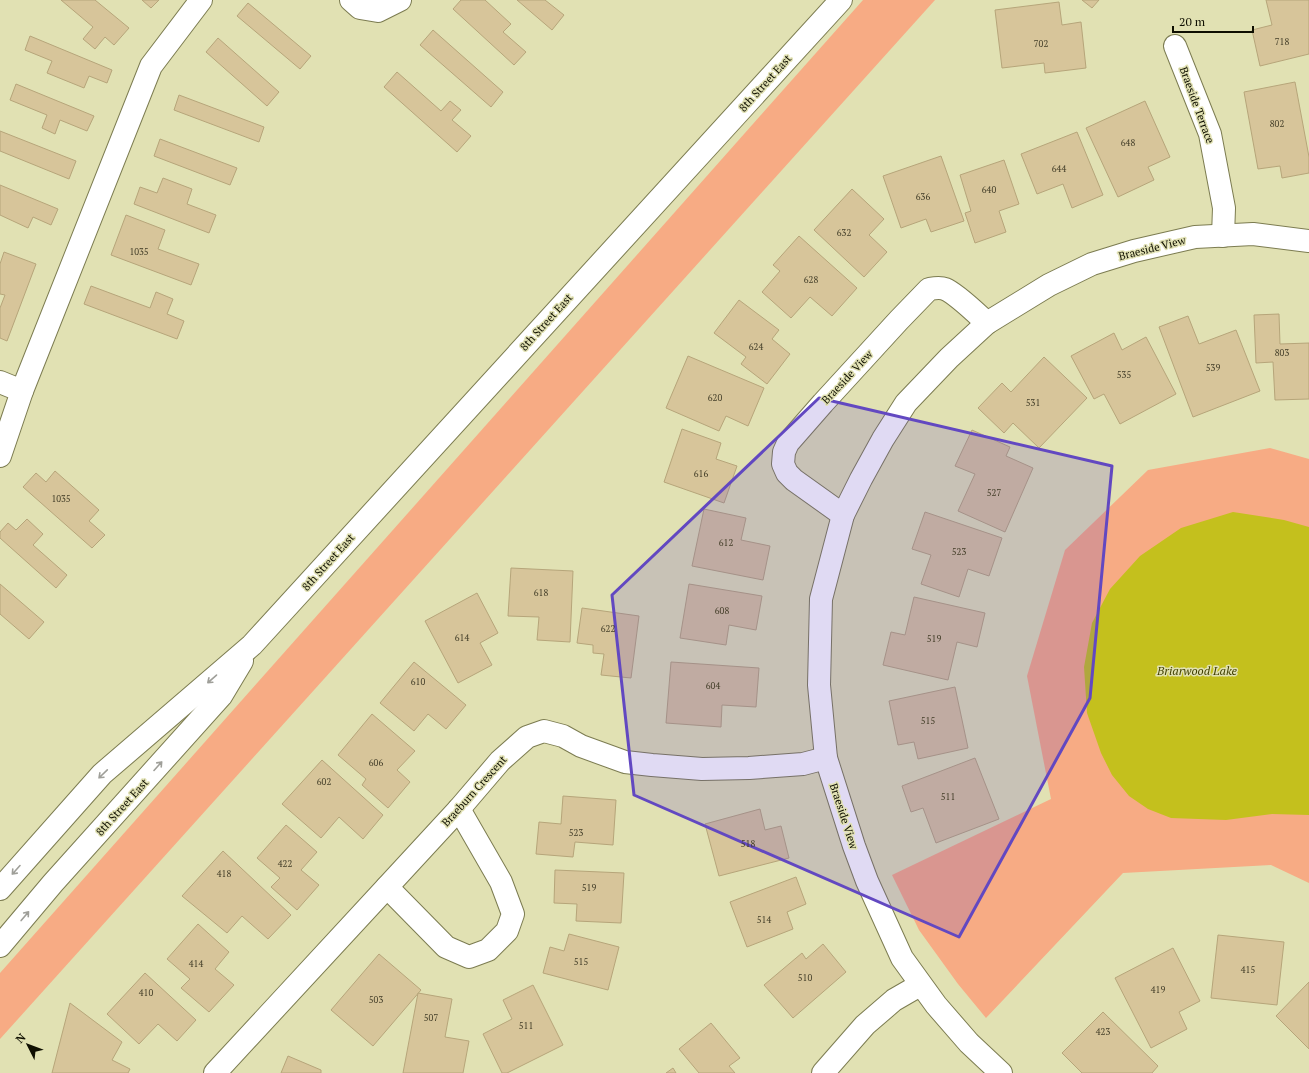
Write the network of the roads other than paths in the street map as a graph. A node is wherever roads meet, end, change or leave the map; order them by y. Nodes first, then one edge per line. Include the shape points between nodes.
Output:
1 (201, 0) edge
2 (351, 0) edge
3 (400, 0) edge
4 (841, 0) edge
5 (1175, 46) dead end
6 (1223, 236) junction
7 (1309, 241) edge
8 (987, 323) junction
9 (0, 382) edge
10 (22, 391) junction
11 (0, 456) edge
12 (843, 515) junction
13 (252, 645) junction
14 (826, 758) junction
15 (459, 809) junction
16 (387, 887) junction
17 (0, 889) edge
18 (0, 946) edge
19 (920, 985) junction
20 (215, 1073) edge
21 (823, 1073) edge
22 (1001, 1073) edge

1 - 10 street via 151,66
2 - 3 street via 360,8 378,10
4 - 13 street, 8th Street East
5 - 6 street, Braeside Terrace via 1210,134 1224,208
6 - 7 street, Braeside View via 1253,234
6 - 8 street, Braeside View via 1178,240 1092,264 1049,285
8 - 12 street, Braeside View via 906,403 883,439
8 - 12 street, Braeside View via 946,289 929,289 788,443 783,464 787,473
9 - 10 street
10 - 11 street
12 - 14 street, Braeside View via 821,599 819,685
13 -> 17 street, 8th Street East via 102,774
18 -> 13 street, 8th Street East via 53,883 221,696
14 - 15 street, Braeburn Crescent via 803,764 749,768 652,765 625,762 580,746 563,736 544,731 527,737 500,761
14 - 19 street, Braeside View via 867,881 902,958
15 - 16 street, Braeburn Crescent
15 - 16 street via 501,882 513,914 507,931 488,950 469,957 446,947
16 - 20 street, Braeburn Crescent
19 - 21 street via 894,1000 865,1025
19 - 22 street, Braeside View via 969,1043

